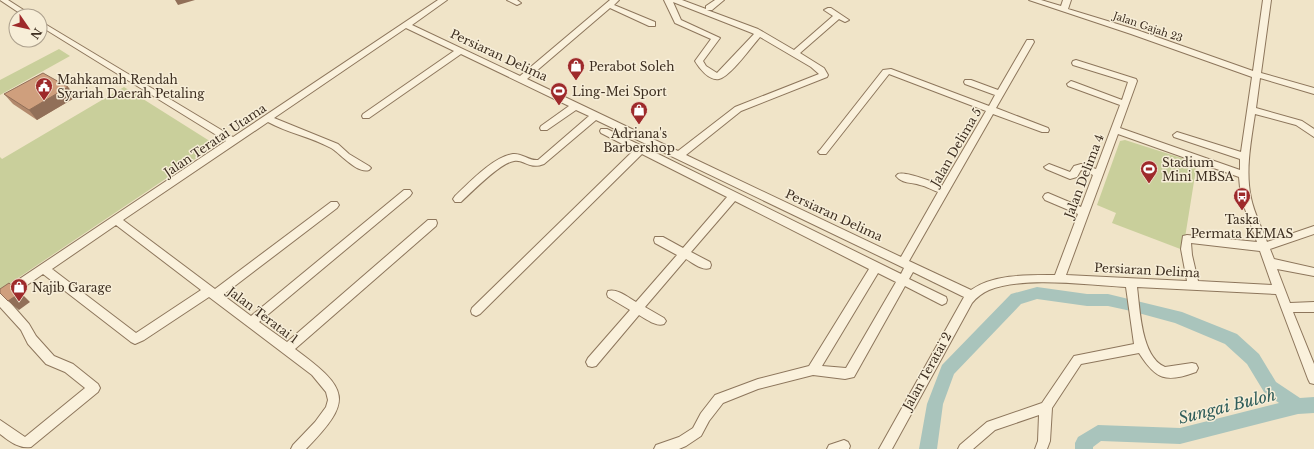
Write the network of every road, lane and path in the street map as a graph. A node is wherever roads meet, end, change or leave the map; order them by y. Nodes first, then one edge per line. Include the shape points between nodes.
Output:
1 (4, 0) edge
2 (443, 0) edge
3 (668, 0) edge
4 (675, 0) edge
5 (695, 0) edge
6 (720, 0) edge
7 (1033, 0) edge
8 (1067, 0) edge
9 (1267, 0) edge
10 (612, 2) edge
11 (16, 8) edge
12 (709, 8) junction
13 (828, 10) dead end
14 (1064, 10) junction
15 (726, 20) junction
16 (652, 24) dead end
17 (406, 25) junction
18 (48, 28) edge
19 (758, 33) junction
20 (1030, 42) dead end
21 (460, 51) junction
22 (794, 54) junction
23 (1076, 63) dead end
24 (1256, 75) junction
25 (521, 80) junction
26 (968, 82) dead end
27 (1072, 84) dead end
28 (1314, 91) edge
29 (1000, 94) junction
30 (1125, 104) junction
31 (575, 106) junction
32 (991, 110) junction
33 (1251, 110) junction
34 (366, 116) dead end
35 (595, 116) junction
36 (268, 118) junction
37 (544, 128) dead end
38 (1045, 130) dead end
39 (1115, 130) junction
40 (604, 131) dead end
41 (1314, 134) edge
42 (1177, 136) dead end
43 (233, 141) junction
44 (641, 149) junction
45 (823, 152) dead end
46 (679, 155) junction
47 (1245, 157) junction
48 (1049, 167) dead end
49 (366, 168) dead end
50 (1098, 174) junction
51 (1244, 175) junction
52 (901, 176) dead end
53 (944, 191) junction
54 (407, 194) dead end
55 (734, 195) junction
56 (1048, 197) dead end
57 (458, 199) dead end
58 (334, 205) dead end
59 (1084, 212) junction
60 (117, 220) junction
61 (432, 223) dead end
62 (1314, 230) edge
63 (659, 240) dead end
64 (1264, 247) junction
65 (683, 254) junction
66 (1270, 263) junction
67 (907, 264) junction
68 (706, 265) dead end
69 (876, 266) junction
70 (44, 269) junction
71 (1314, 272) edge
72 (1059, 279) junction
73 (903, 280) junction
74 (1131, 282) junction
75 (1194, 285) junction
76 (1279, 290) junction
77 (212, 293) junction
78 (612, 294) dead end
79 (971, 295) junction
80 (0, 299) edge
81 (942, 300) dead end
82 (1314, 307) edge
83 (637, 308) junction
84 (1286, 308) junction
85 (476, 311) dead end
86 (660, 321) dead end
87 (251, 322) junction
88 (1140, 345) junction
89 (286, 349) junction
90 (592, 362) dead end
91 (1192, 368) dead end
92 (813, 370) junction
93 (1314, 379) edge
94 (1046, 407) junction
95 (0, 426) edge
96 (297, 449) edge
97 (660, 449) edge
98 (885, 449) edge
99 (964, 449) edge
100 (1041, 449) edge

1 - 11 street
2 - 17 street, Jalan Teratai Utama
3 - 19 street via 678,21 716,38 698,61 703,68 717,77 723,74
4 - 15 street
5 - 12 street
6 - 12 street
7 - 14 street, Jalan Gajah 23
8 - 14 street
9 - 24 street
10 - 16 street
10 - 25 street
12 - 15 street
13 - 22 street via 841,18
14 - 24 street, Jalan Gajah 23
15 - 19 street
17 - 21 street, Persiaran Delima
17 - 36 street, Jalan Teratai Utama
18 - 43 street
19 - 22 street
20 - 29 street, Jalan Delima 5
21 - 25 street, Persiaran Delima
21 - 34 street
22 - 46 street via 814,65 824,75 738,109
23 - 30 street, Jalan Delima 4 via 1133,82
24 - 28 street, Jalan Gajah 23
24 - 33 street
25 - 31 street, Persiaran Delima
26 - 29 street
27 - 30 street
29 - 32 street, Jalan Delima 5
30 - 39 street, Jalan Delima 4
31 - 35 street, Persiaran Delima
31 - 37 street
32 - 38 street
32 - 45 street via 888,71
32 - 53 street, Jalan Delima 5
33 - 41 street via 1299,123
33 - 47 street
35 - 46 street, Persiaran Delima
35 - 57 street via 541,162 536,164 518,157 510,158
36 - 43 street, Jalan Teratai Utama
36 - 49 street via 335,146
39 - 50 street, Jalan Delima 4
39 - 51 street
40 - 44 street
42 - 47 street
43 - 60 street, Jalan Teratai Utama
44 - 55 street
44 - 85 street
46 - 67 street, Persiaran Delima
47 - 51 street
48 - 50 street via 1070,176 1080,167
50 - 59 street, Jalan Delima 4
51 - 64 street via 1246,198
52 - 53 street
53 - 67 street, Jalan Delima 5
54 - 87 street
55 - 65 street
55 - 69 street
56 - 59 street
58 - 77 street
59 - 72 street, Jalan Delima 4
60 - 70 street, Jalan Teratai Utama
60 - 77 street, Jalan Teratai 1
61 - 89 street
62 - 64 street
63 - 65 street
64 - 66 street
64 - 75 street via 1187,239 1188,262
65 - 68 street
65 - 83 street
66 - 71 street
66 - 76 street
67 - 73 street, Jalan Delima 5
67 - 79 street, Persiaran Delima
69 - 73 street
69 - 92 street
70 - 77 street via 135,339
70 - 80 street, Jalan Teratai Utama
72 - 74 street, Persiaran Delima
72 - 79 street, Persiaran Delima via 993,284
73 - 81 street
73 - 92 street, Jalan Delima 5 via 850,373
74 - 75 street, Persiaran Delima
74 - 88 street
75 - 76 street, Persiaran Delima
76 - 84 street
77 - 87 street, Jalan Teratai 1
78 - 83 street
79 - 98 street, Jalan Teratai 2
80 - 95 street via 50,360 69,368 94,388 27,444
82 - 84 street
83 - 86 street
83 - 90 street
84 - 93 street
87 - 89 street, Jalan Teratai 1
88 - 91 street via 1155,369 1162,373
88 - 94 street via 1137,349 1078,360
89 - 96 street, Jalan Teratai 1 via 316,371 328,386 335,401 327,415
92 - 97 street via 758,384 718,400 697,432 682,442
94 - 99 street via 991,426
94 - 100 street via 1044,442

